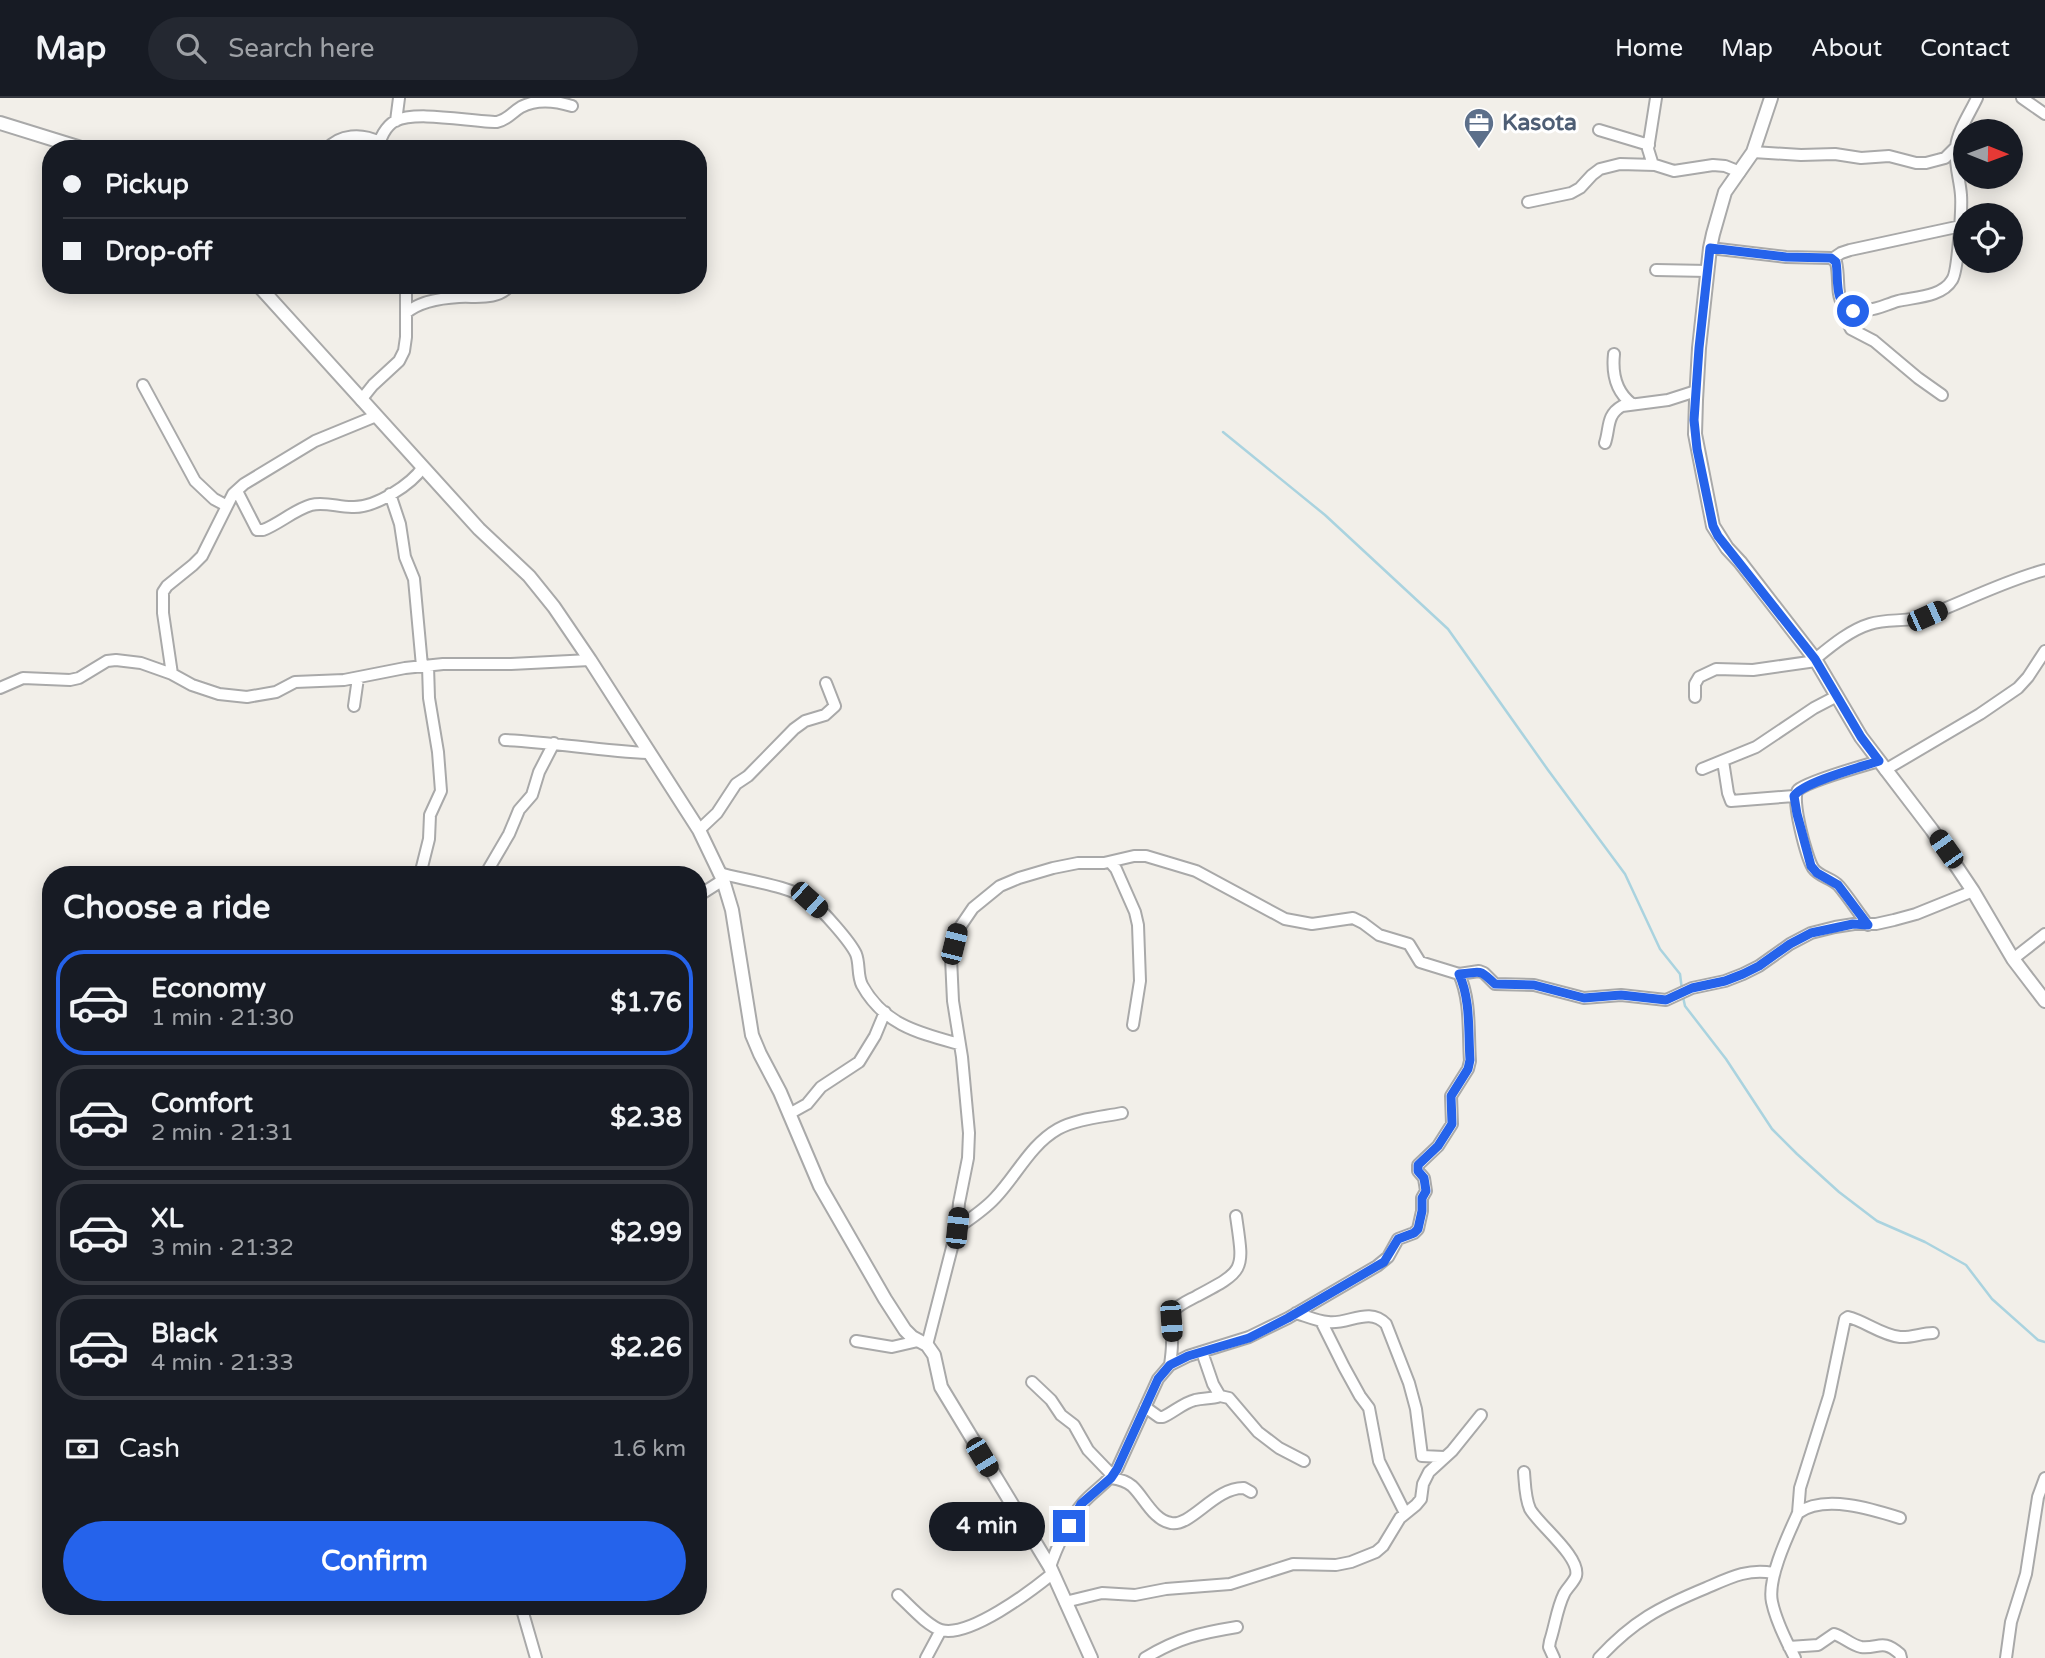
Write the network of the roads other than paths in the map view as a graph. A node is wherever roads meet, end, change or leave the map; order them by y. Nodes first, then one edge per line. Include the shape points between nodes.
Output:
1 (399, 98) edge
2 (1656, 98) edge
3 (1771, 98) edge
4 (1977, 98) edge
5 (2022, 98) edge
6 (572, 106) dead end
7 (2045, 114) edge
8 (1967, 119) edge
9 (396, 121) junction
10 (0, 123) edge
11 (1599, 130) dead end
12 (55, 140) edge
13 (339, 140) edge
14 (372, 140) edge
15 (381, 140) edge
16 (1648, 145) junction
17 (1953, 150) edge
18 (1753, 152) junction
19 (1653, 165) junction
20 (1740, 172) junction
21 (1528, 202) dead end
22 (1953, 228) edge
23 (1710, 248) junction
24 (1832, 259) junction
25 (1656, 270) dead end
26 (1708, 271) junction
27 (1954, 273) edge
28 (266, 294) edge
29 (406, 294) edge
30 (498, 294) edge
31 (1849, 310) junction
32 (406, 313) junction
33 (1614, 354) dead end
34 (143, 385) dead end
35 (1696, 391) junction
36 (1942, 395) dead end
37 (361, 400) junction
38 (1632, 404) junction
39 (376, 416) junction
40 (1605, 443) dead end
41 (423, 467) junction
42 (237, 491) junction
43 (390, 494) junction
44 (227, 506) junction
45 (2045, 570) edge
46 (2045, 651) edge
47 (590, 660) junction
48 (1816, 660) junction
49 (425, 666) junction
50 (172, 674) junction
51 (358, 678) junction
52 (826, 683) dead end
53 (0, 688) edge
54 (1837, 696) junction
55 (1695, 697) dead end
56 (354, 706) dead end
57 (505, 740) dead end
58 (555, 743) junction
59 (648, 753) junction
60 (1723, 761) junction
61 (1882, 765) junction
62 (1702, 769) dead end
63 (1794, 796) junction
64 (699, 830) junction
65 (1110, 862) junction
66 (422, 866) edge
67 (490, 866) edge
68 (721, 876) junction
69 (707, 888) edge
70 (1973, 891) junction
71 (1868, 925) junction
72 (2045, 934) edge
73 (2014, 959) junction
74 (1459, 974) junction
75 (2045, 1001) edge
76 (885, 1012) junction
77 (1133, 1025) dead end
78 (960, 1044) junction
79 (1122, 1113) dead end
80 (789, 1114) junction
81 (1236, 1216) dead end
82 (957, 1228) junction
83 (1296, 1313) junction
84 (1321, 1321) junction
85 (1933, 1334) dead end
86 (856, 1341) dead end
87 (922, 1343) junction
88 (1202, 1352) junction
89 (1170, 1365) junction
90 (1032, 1382) dead end
91 (1220, 1396) junction
92 (1145, 1407) junction
93 (1481, 1415) dead end
94 (1444, 1457) junction
95 (1304, 1461) dead end
96 (1524, 1472) dead end
97 (1112, 1477) junction
98 (2045, 1478) edge
99 (1251, 1492) dead end
100 (1405, 1513) junction
101 (1798, 1513) junction
102 (1900, 1518) dead end
103 (1051, 1571) junction
104 (1773, 1573) junction
105 (898, 1595) dead end
106 (1065, 1602) junction
107 (524, 1615) edge
108 (1237, 1627) dead end
109 (941, 1630) junction
110 (1789, 1647) junction
111 (536, 1658) edge
112 (926, 1658) edge
113 (1091, 1658) edge
114 (1145, 1658) edge
115 (1554, 1658) edge
116 (1599, 1658) edge
117 (1795, 1658) edge
118 (1901, 1658) edge
119 (2006, 1658) edge

1 - 9 street
2 - 16 street
3 - 18 street
4 - 8 street
5 - 7 street
6 - 9 street via 530,104 497,121 429,117
9 - 15 street
10 - 12 street
11 - 16 street
13 - 14 street via 357,136
16 - 19 street
17 - 18 street via 1945,158 1926,163 1889,156
18 - 20 street
19 - 20 street via 1674,170 1713,165
19 - 21 street via 1608,166 1571,193
20 - 23 street via 1726,192
22 - 24 street via 1850,250
23 - 24 street
23 - 26 street
24 - 31 street via 1838,291
25 - 26 street
26 - 35 street
27 - 31 street via 1952,282 1929,295 1877,309
28 - 37 street
29 - 32 street
30 - 32 street via 441,298
31 - 36 street via 1852,329
32 - 37 street via 404,351 399,361
33 - 38 street via 1614,377
34 - 44 street via 195,481
35 - 38 street
35 - 48 street via 1695,434 1713,526
37 - 39 street
38 - 40 street via 1611,415
39 - 41 street
39 - 42 street via 315,441
41 - 43 street via 416,478
41 - 47 street via 529,576
42 - 43 street via 257,530 312,504 356,508
42 - 44 street
43 - 49 street via 414,579
44 - 50 street via 202,556 163,592
45 - 48 street via 1927,616 1869,624
46 - 61 street via 2018,688 1980,714
47 - 49 street
47 - 59 street
48 - 54 street
48 - 55 street via 1753,670 1716,669 1699,677
49 - 51 street
49 - 66 street via 441,791 430,815
50 - 51 street via 206,691 247,697 276,692 295,682
50 - 53 street via 116,660 69,680 23,678
51 - 56 street
52 - 64 street via 835,706 831,711 794,729 736,785
54 - 60 street via 1756,747
54 - 61 street
57 - 58 street
58 - 59 street
58 - 67 street via 532,795 519,810
59 - 64 street
60 - 62 street
60 - 63 street via 1731,801
61 - 63 street via 1811,784
61 - 70 street
63 - 71 street via 1811,866 1838,885
64 - 68 street
65 - 74 street via 1146,856 1179,864 1285,919 1312,924 1353,918 1379,935 1409,944 1420,962
65 - 77 street via 1138,925 1140,982
65 - 78 street via 1078,863 1019,878 1000,886 973,908 958,930 951,958
68 - 69 street
68 - 76 street via 794,892 809,900 855,951 861,982
68 - 80 street via 732,910 752,1035
70 - 71 street via 1916,914
70 - 73 street
71 - 74 street via 1811,933 1743,974 1666,1000 1621,995 1584,998 1534,985 1495,984 1479,971
72 - 73 street
73 - 75 street
74 - 83 street via 1467,1004 1470,1060 1451,1096 1452,1124 1418,1165 1426,1191 1418,1229 1398,1239 1384,1262
76 - 78 street via 912,1031
76 - 80 street via 859,1062
78 - 82 street via 969,1145
79 - 82 street via 1058,1129 1036,1146 997,1197
80 - 87 street via 820,1186 885,1299 905,1330
81 - 89 street via 1240,1264 1229,1279 1174,1312
82 - 87 street
83 - 84 street
83 - 88 street via 1249,1338
84 - 94 street via 1374,1316 1386,1324 1409,1383 1422,1456
84 - 100 street via 1369,1408 1379,1461
85 - 101 street via 1895,1336 1853,1318 1844,1319 1829,1396 1800,1488
86 - 87 street via 892,1347
87 - 103 street via 934,1355 941,1387
88 - 89 street
88 - 91 street
89 - 92 street
90 - 97 street via 1074,1425
91 - 92 street via 1198,1399 1163,1417
91 - 95 street via 1229,1398 1269,1441
92 - 97 street
93 - 94 street
94 - 100 street via 1426,1477 1421,1499
96 - 115 street via 1529,1507 1556,1536 1576,1570 1560,1602 1550,1641
97 - 99 street via 1130,1484 1155,1514 1175,1524 1227,1490
97 - 103 street via 1081,1504 1060,1541
98 - 119 street
100 - 106 street via 1376,1552 1351,1562 1293,1564 1230,1584 1135,1595 1102,1593
101 - 102 street via 1813,1506 1849,1505
101 - 104 street
103 - 106 street
103 - 109 street via 1031,1591 987,1618
104 - 110 street via 1771,1600
104 - 116 street via 1740,1573 1673,1601 1648,1614
105 - 109 street
106 - 113 street
107 - 111 street
108 - 114 street via 1187,1637
109 - 112 street
110 - 117 street
110 - 118 street via 1818,1645 1834,1634 1863,1647 1889,1646

